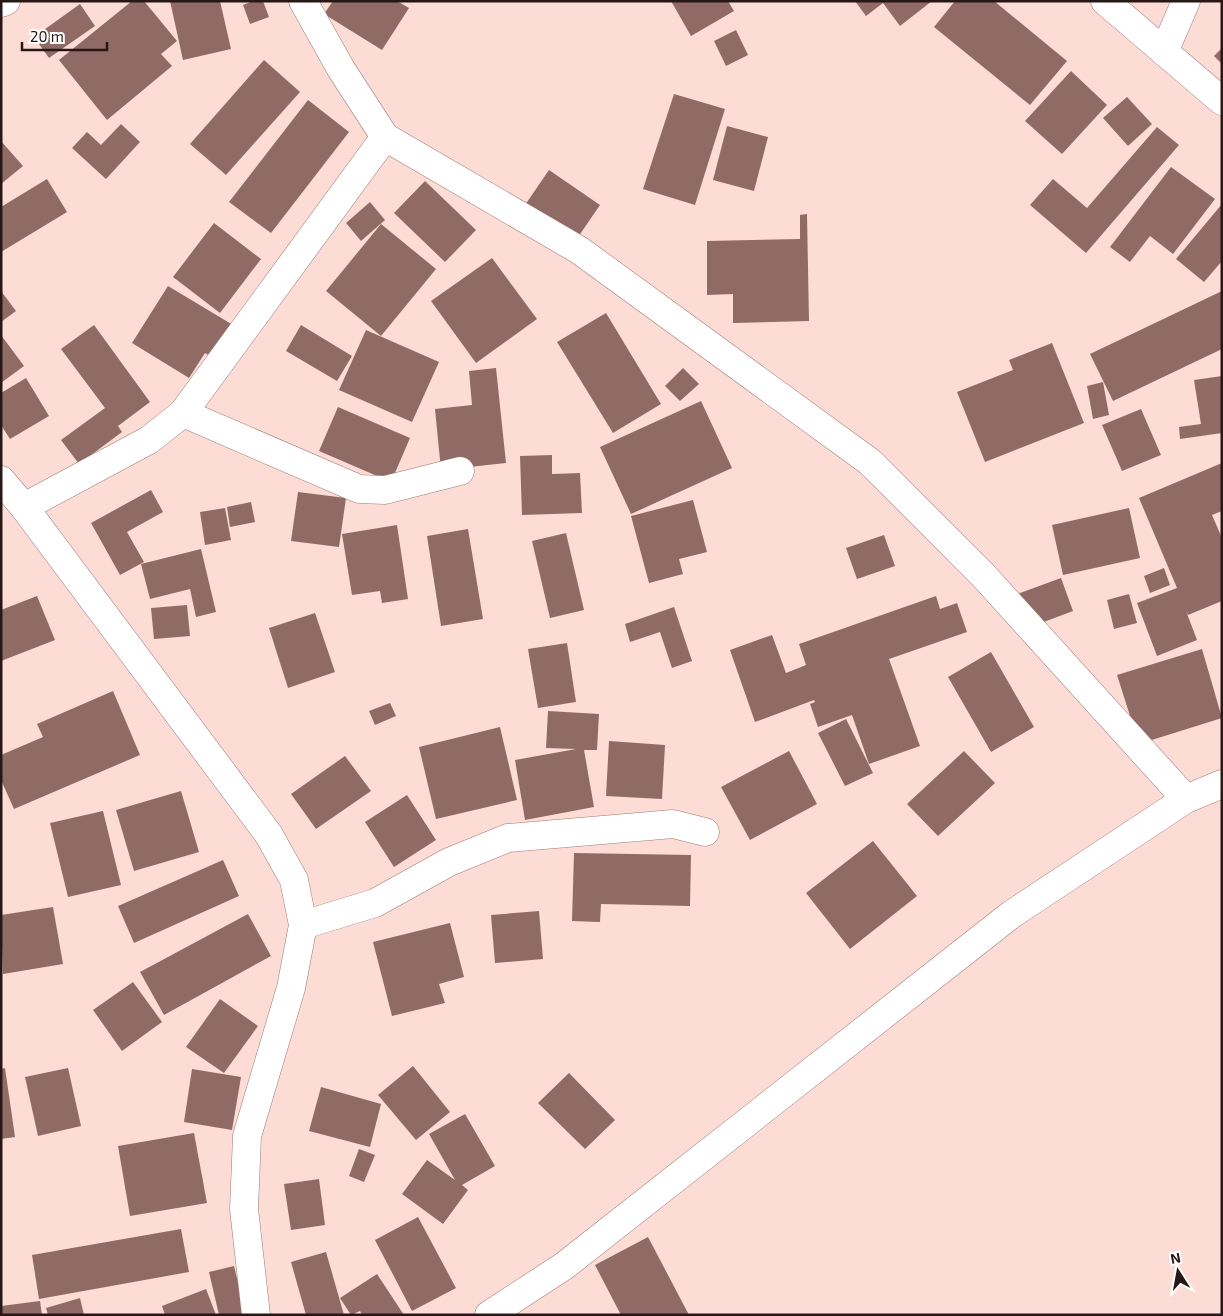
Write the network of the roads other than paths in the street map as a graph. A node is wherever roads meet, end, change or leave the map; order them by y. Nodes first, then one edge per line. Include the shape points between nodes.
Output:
1 (6, 1) edge
2 (303, 1) edge
3 (1105, 1) edge
4 (1186, 1) edge
5 (1, 3) edge
6 (1164, 52) junction
7 (1222, 101) edge
8 (385, 137) junction
9 (183, 413) junction
10 (460, 471) dead end
11 (1, 480) edge
12 (24, 508) junction
13 (1222, 784) edge
14 (1186, 799) junction
15 (706, 832) dead end
16 (303, 925) junction
17 (256, 1315) edge
18 (489, 1315) edge

1 - 5 street
2 - 8 street via 341,69
3 - 6 street
4 - 6 street
6 - 7 street
8 - 9 street
8 - 14 street via 579,250 870,462 983,575
9 - 10 street via 359,488 385,490
9 - 12 street via 149,440
11 - 12 street
12 - 16 street via 270,835 294,880
13 - 14 street
14 - 18 street via 1012,914 564,1266
15 - 16 street via 673,824 508,838 449,862 375,903
16 - 17 street via 291,988 247,1136 244,1209

